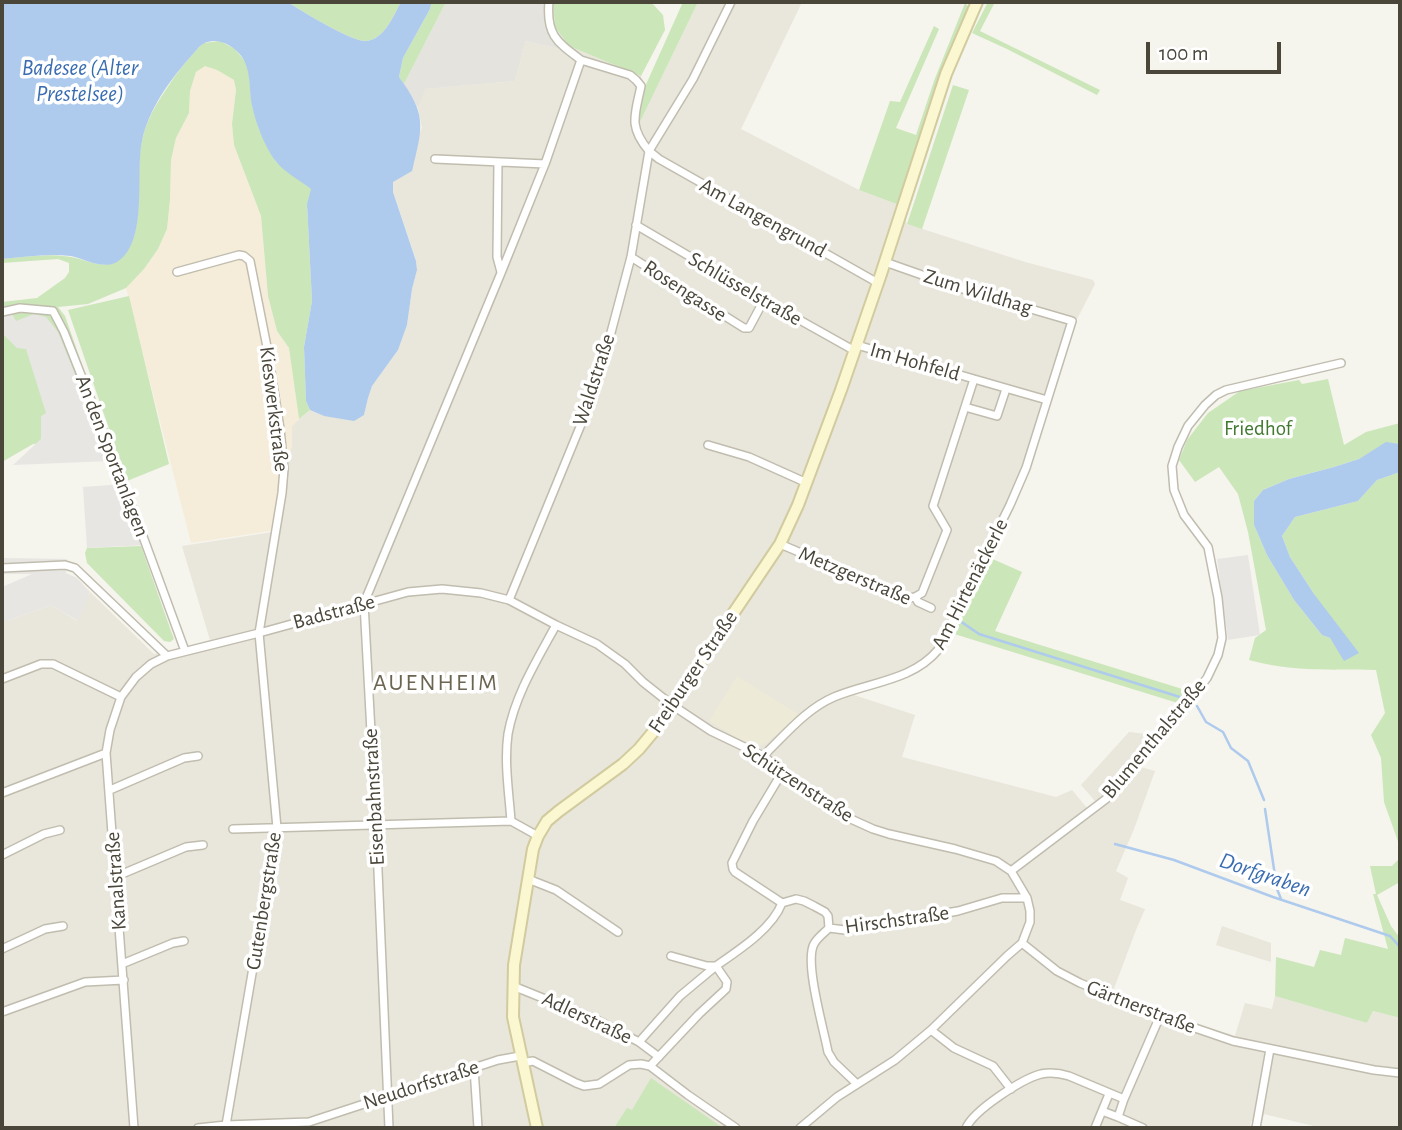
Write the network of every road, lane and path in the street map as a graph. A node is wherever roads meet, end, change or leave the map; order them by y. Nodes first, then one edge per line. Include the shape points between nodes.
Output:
1 (549, 2) edge
2 (731, 2) edge
3 (977, 2) edge
4 (581, 60) junction
5 (649, 151) junction
6 (435, 159) dead end
7 (498, 162) junction
8 (545, 164) junction
9 (636, 225) junction
10 (631, 257) junction
11 (885, 262) junction
12 (177, 272) dead end
13 (501, 273) junction
14 (878, 283) junction
15 (764, 300) junction
16 (2, 312) edge
17 (1072, 321) joint
18 (856, 348) junction
19 (1341, 363) dead end
20 (974, 379) junction
21 (1006, 388) junction
22 (1047, 400) junction
23 (965, 407) junction
24 (708, 446) dead end
25 (807, 483) junction
26 (780, 544) junction
27 (2, 568) edge
28 (915, 597) junction
29 (509, 600) junction
30 (363, 603) junction
31 (931, 608) dead end
32 (556, 625) junction
33 (259, 633) junction
34 (185, 651) junction
35 (167, 656) junction
36 (2, 679) edge
37 (121, 697) junction
38 (672, 705) junction
39 (106, 753) junction
40 (198, 756) dead end
41 (763, 756) junction
42 (783, 771) junction
43 (110, 790) junction
44 (2, 793) edge
45 (511, 821) junction
46 (376, 824) junction
47 (277, 828) junction
48 (233, 829) dead end
49 (60, 830) dead end
50 (538, 836) junction
51 (203, 845) dead end
52 (2, 855) edge
53 (1011, 871) junction
54 (115, 877) junction
55 (528, 879) junction
56 (1027, 898) junction
57 (782, 903) junction
58 (63, 926) dead end
59 (829, 928) junction
60 (618, 932) dead end
61 (184, 941) dead end
62 (1022, 943) junction
63 (2, 949) edge
64 (671, 956) dead end
65 (122, 964) junction
66 (716, 966) junction
67 (124, 980) junction
68 (513, 986) junction
69 (2, 1012) edge
70 (1160, 1016) junction
71 (931, 1030) junction
72 (639, 1042) junction
73 (1270, 1049) junction
74 (659, 1057) junction
75 (521, 1060) junction
76 (650, 1066) junction
77 (474, 1068) junction
78 (1400, 1073) edge
79 (857, 1084) junction
80 (1011, 1088) junction
81 (1110, 1094) junction
82 (388, 1096) junction
83 (1124, 1100) junction
84 (1102, 1111) junction
85 (1118, 1117) junction
86 (226, 1125) junction
87 (134, 1128) edge
88 (198, 1128) edge
89 (389, 1128) edge
90 (478, 1128) edge
91 (537, 1128) edge
92 (736, 1128) edge
93 (800, 1128) edge
94 (966, 1128) edge
95 (1095, 1128) edge
96 (1143, 1128) edge
97 (1256, 1128) edge

1 - 4 street via 550,29
2 - 5 street, Waldstraße via 693,79
3 - 11 street, Freiburger Straße via 946,74
4 - 5 street via 636,79 641,86 635,129
4 - 8 street, Eisenbahnstraße
5 - 9 street, Waldstraße
5 - 14 street, Am Langengrund
6 - 7 street
7 - 8 street
7 - 13 street, Eisenbahnstraße via 497,257
8 - 13 street, Eisenbahnstraße
9 - 10 street, Waldstraße
9 - 15 street, Schlüsselstraße
10 - 15 street, Rosengasse via 744,328 749,328
10 - 29 street, Waldstraße via 596,386
11 - 14 street, Freiburger Straße
11 - 17 street, Zum Wildhag
12 - 33 street, Kieswerkstraße via 239,256 250,261 284,469
13 - 30 street, Eisenbahnstraße
14 - 18 street, Freiburger Straße
15 - 18 street, Schlüsselstraße
16 - 34 street, An den Sportanlagen via 20,308 53,311
17 - 22 street, Am Hirtenäckerle
18 - 20 street, Im Hohfeld
18 - 25 street, Freiburger Straße
19 - 53 street, Blumenthalstraße via 1226,390 1205,404 1188,426 1174,457 1174,490 1184,515 1208,547 1222,623 1218,655 1208,678 1106,799
20 - 21 street, Im Hohfeld
20 - 23 street, Im Hohfeld
21 - 22 street, Im Hohfeld
21 - 23 street, Im Hohfeld via 997,416
22 - 41 street, Am Hirtenäckerle via 1010,505 938,650 929,661 895,679 834,697 811,709
23 - 28 street, Im Hohfeld via 933,506 947,530 922,593
24 - 25 street via 749,457
25 - 26 street, Freiburger Straße
26 - 28 street, Metzgerstraße
26 - 38 street, Freiburger Straße
27 - 35 street via 75,568
28 - 31 street, Metzgerstraße
29 - 30 street, Badstraße via 442,589
29 - 32 street, Badstraße
30 - 33 street, Badstraße
30 - 46 street, Eisenbahnstraße
32 - 38 street, Badstraße via 597,644
32 - 45 street via 527,678 509,732
33 - 34 street, Badstraße
33 - 47 street, Gutenbergstraße
34 - 35 street, Badstraße
35 - 37 street, Kanalstraße via 136,677
36 - 37 street via 53,664
37 - 39 street, Kanalstraße
38 - 41 street, Schützenstraße via 711,731
38 - 50 street, Freiburger Straße via 639,749 547,821
39 - 43 street, Kanalstraße
39 - 44 street
40 - 43 street
41 - 42 street, Schützenstraße
42 - 53 street, Schützenstraße via 842,815 873,829 996,861
42 - 57 street via 732,863 735,872
43 - 54 street, Kanalstraße
45 - 46 street
45 - 50 street
46 - 47 street
46 - 82 street, Eisenbahnstraße
47 - 48 street
47 - 86 street, Gutenbergstraße
49 - 52 street
50 - 55 street, Freiburger Straße
51 - 54 street via 187,846
53 - 56 street
54 - 65 street, Kanalstraße
55 - 60 street via 556,890
55 - 68 street, Freiburger Straße
56 - 59 street, Hirschstraße via 1002,898 958,911 845,930
56 - 62 street via 1030,922
57 - 59 street, Hirschstraße via 796,899 814,906 828,916
57 - 66 street via 767,926
58 - 63 street
59 - 79 street via 813,944 812,972 828,1052
61 - 65 street
62 - 70 street, Gärtnerstraße via 1056,971
62 - 71 street
64 - 66 street
65 - 67 street, Kanalstraße
66 - 72 street via 680,996
66 - 74 street via 726,989
67 - 69 street via 85,982
67 - 87 street, Kanalstraße
68 - 72 street, Adlerstraße
68 - 75 street, Freiburger Straße
70 - 73 street, Gärtnerstraße
70 - 83 street
71 - 79 street
71 - 80 street via 954,1048 993,1066
72 - 74 street, Adlerstraße
73 - 78 street, Gärtnerstraße
73 - 97 street
74 - 76 street
75 - 76 street via 533,1061 584,1086 599,1084 629,1065
75 - 77 street, Neudorfstraße via 498,1060
75 - 91 street, Freiburger Straße
76 - 92 street
77 - 82 street, Neudorfstraße
77 - 90 street
79 - 93 street
80 - 81 street via 1032,1077 1059,1073
80 - 94 street via 973,1117
81 - 83 street
81 - 84 street
82 - 86 street, Neudorfstraße via 309,1122
82 - 89 street, Eisenbahnstraße
83 - 85 street
84 - 85 street
84 - 95 street
85 - 96 street
86 - 88 street, Neudorfstraße

